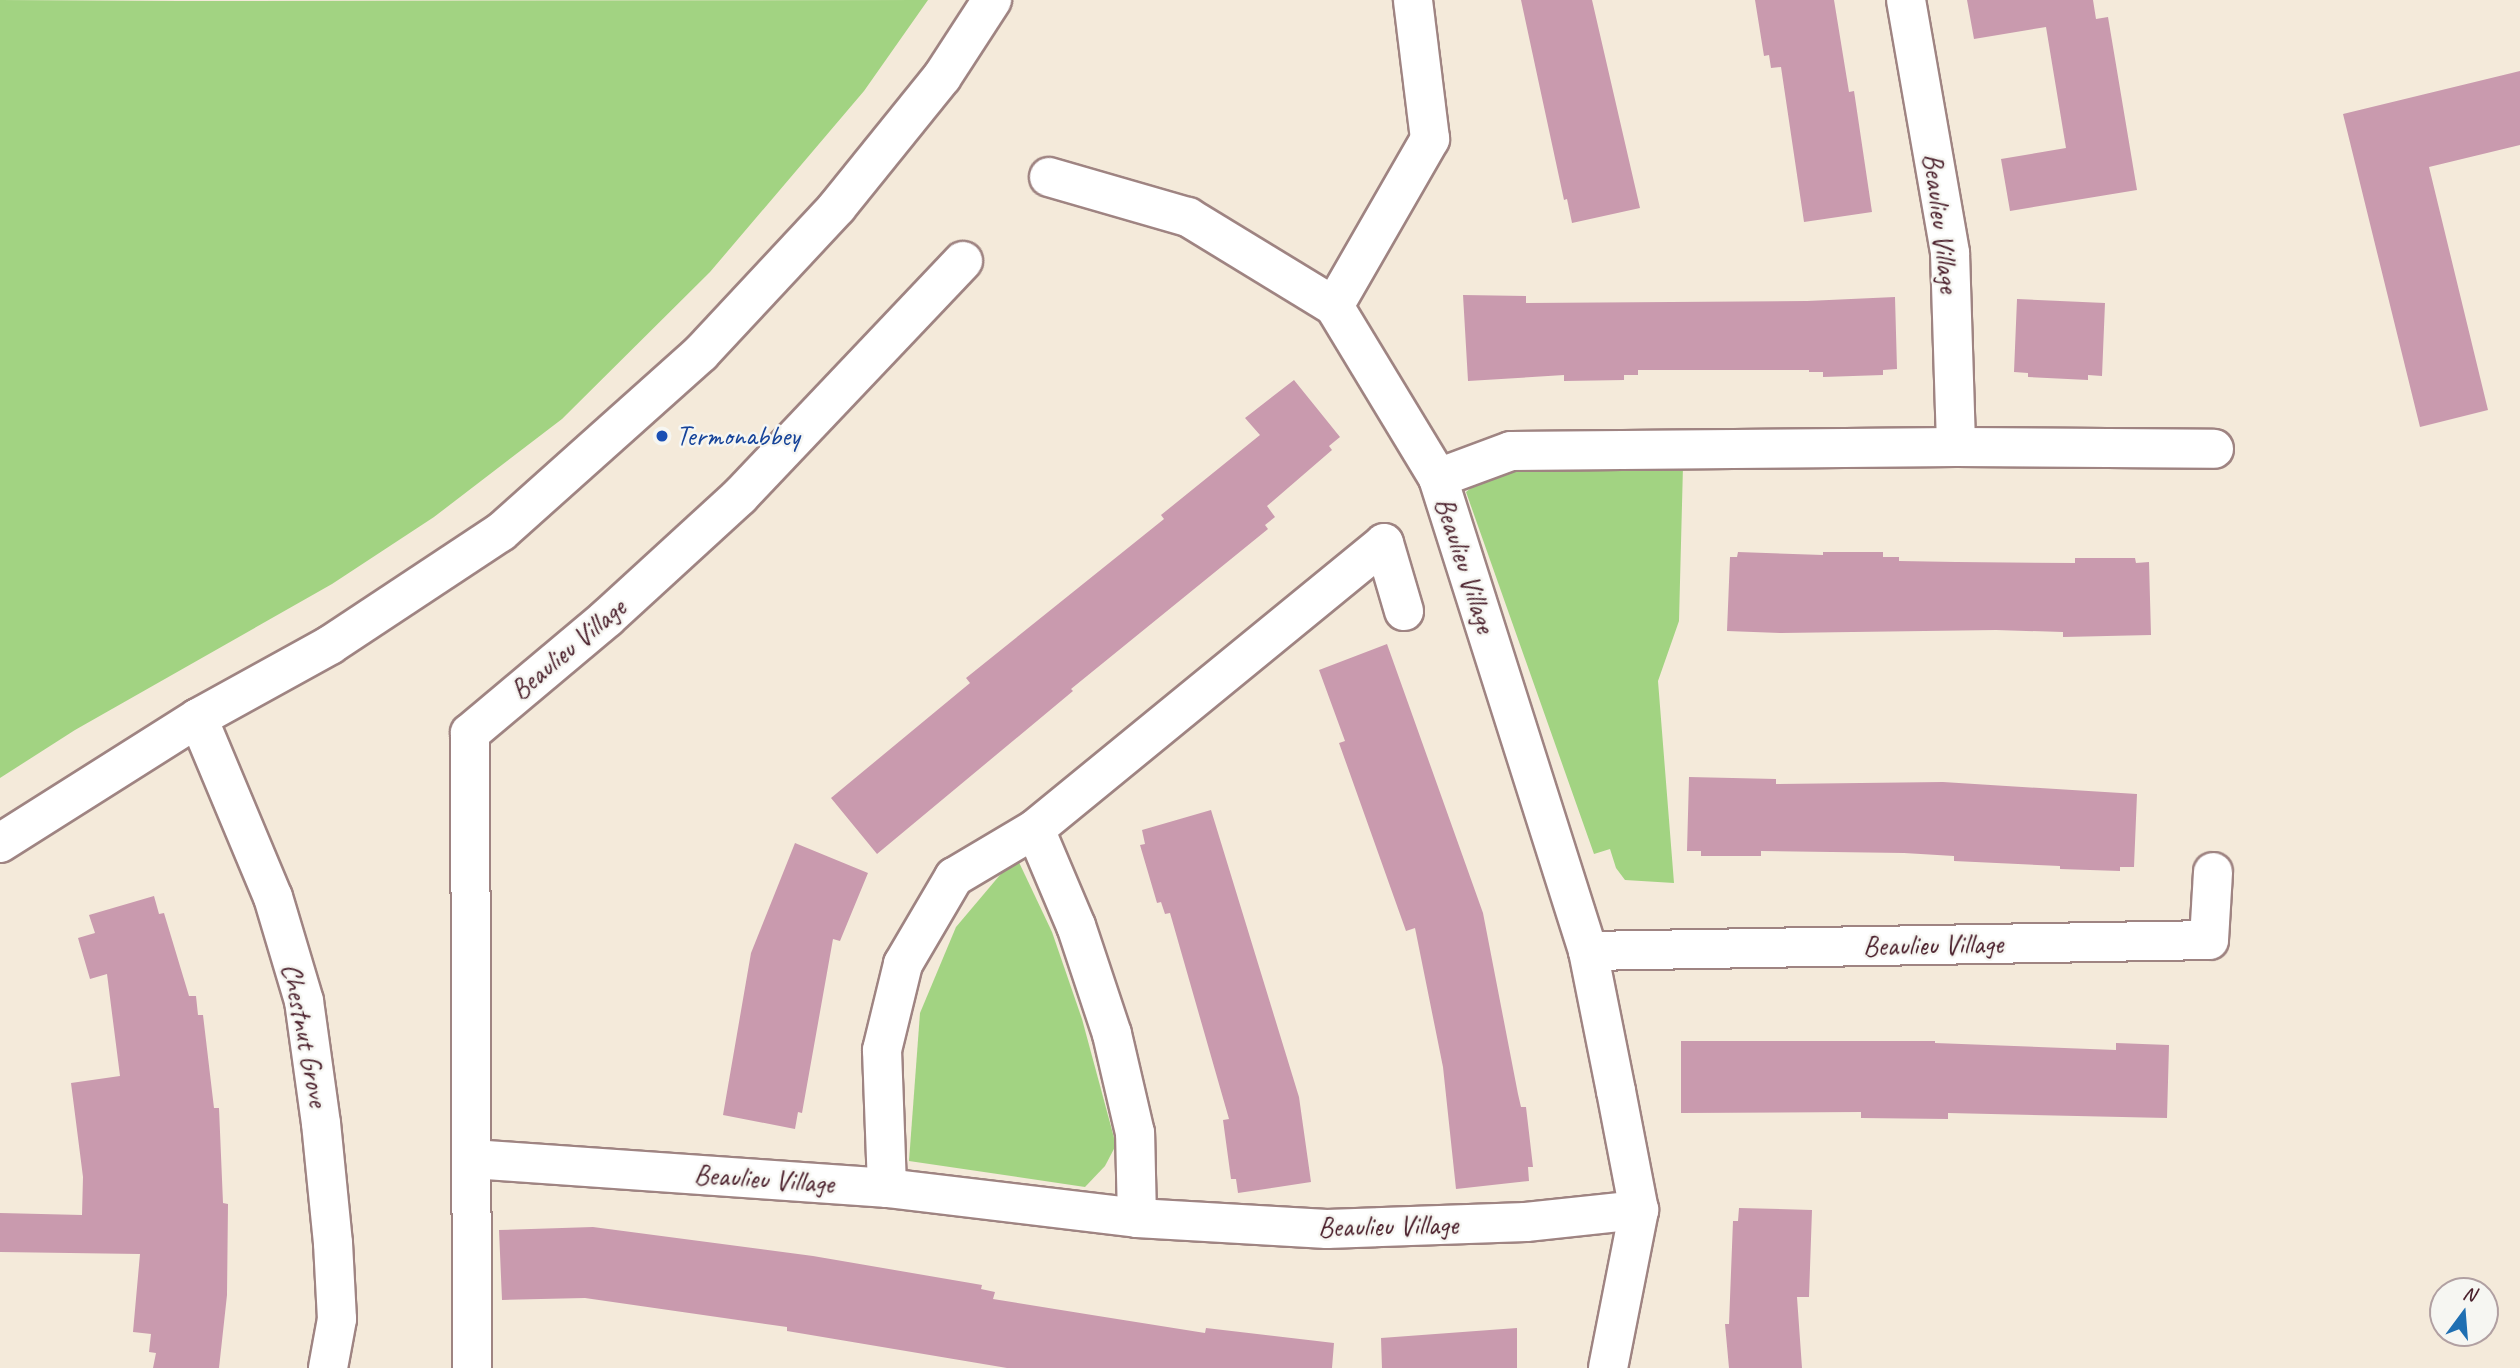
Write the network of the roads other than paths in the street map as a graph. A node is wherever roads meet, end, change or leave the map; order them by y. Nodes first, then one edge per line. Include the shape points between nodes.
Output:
1 (992, 0) edge
2 (1413, 0) edge
3 (1906, 0) edge
4 (1049, 177) dead end
5 (963, 261) dead end
6 (1334, 306) junction
7 (1956, 447) junction
8 (2214, 449) dead end
9 (1437, 478) junction
10 (1404, 611) dead end
11 (198, 718) junction
12 (1035, 830) junction
13 (0, 843) edge
14 (2213, 872) dead end
15 (1588, 951) junction
16 (473, 1159) junction
17 (887, 1188) junction
18 (1639, 1210) junction
19 (1137, 1218) junction
20 (328, 1368) edge
21 (472, 1368) edge
22 (1608, 1368) edge

1 - 11 street via 942,77 837,207 701,353 596,448 500,532 330,645
2 - 6 street via 1430,139
3 - 7 street, Beaulieu Village via 1950,253
4 - 6 street via 1188,217
5 - 16 street, Beaulieu Village via 740,496 607,618 470,733
6 - 9 street
7 - 8 street, Beaulieu Village
7 - 9 street, Beaulieu Village via 1511,451
9 - 15 street, Beaulieu Village
10 - 12 street via 1384,543
11 - 13 street
11 - 20 street, Chestnut Grove via 273,897 304,1001 333,1243 337,1319
12 - 17 street via 954,877 903,964 882,1050
12 - 19 street via 1076,926 1112,1034 1135,1133
14 - 15 street, Beaulieu Village via 2209,940
15 - 18 street, Beaulieu Village
16 - 17 street, Beaulieu Village
16 - 21 street, Beaulieu Village
17 - 19 street, Beaulieu Village
18 - 19 street, Beaulieu Village via 1526,1222 1327,1229
18 - 22 street, Beaulieu Village

